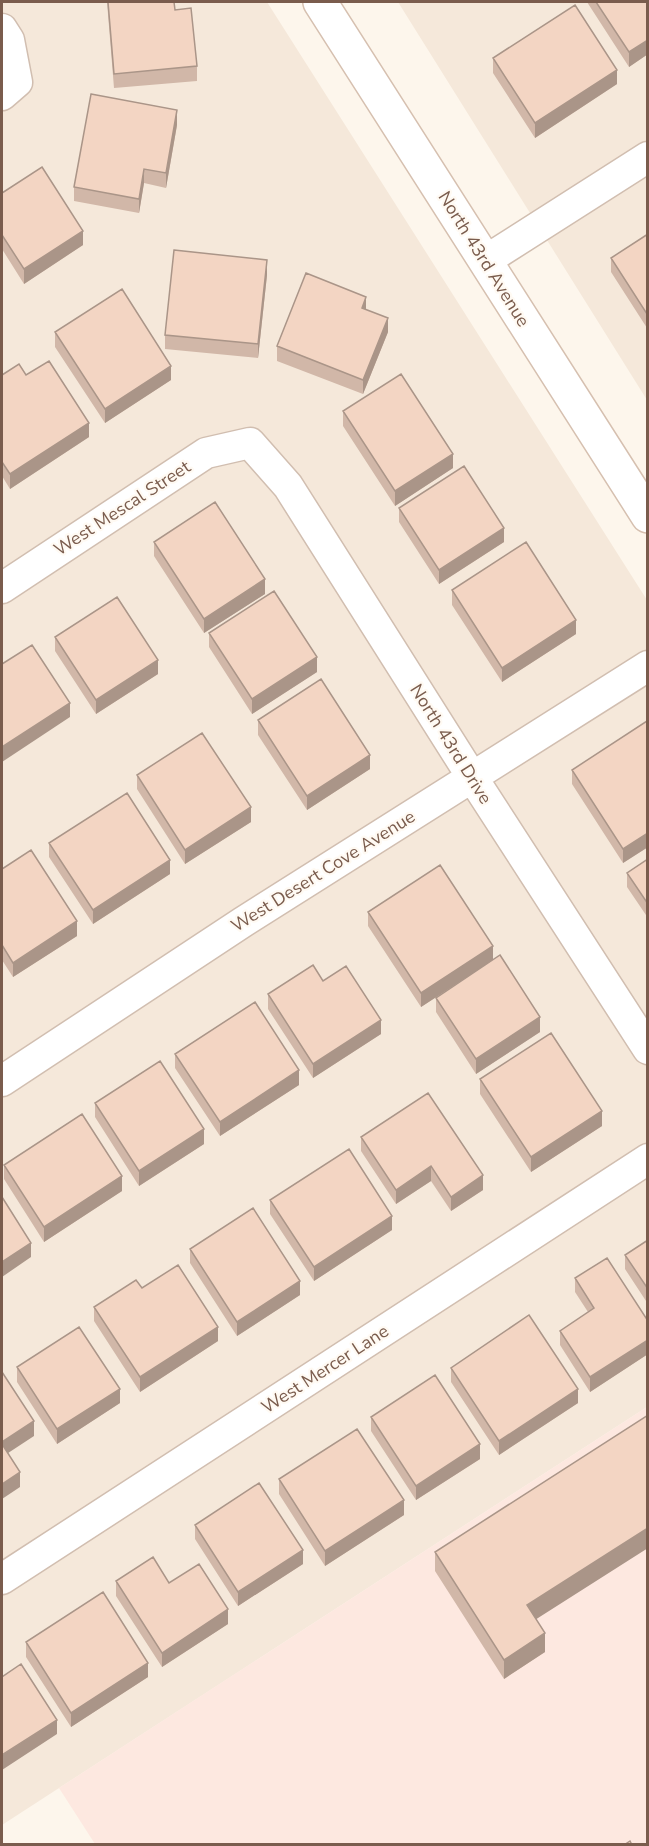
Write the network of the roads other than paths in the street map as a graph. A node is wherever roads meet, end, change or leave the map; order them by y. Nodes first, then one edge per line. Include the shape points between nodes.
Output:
1 (320, 2) edge
2 (2, 29) edge
3 (9, 89) edge
4 (648, 157) edge
5 (485, 261) junction
6 (250, 443) joint
7 (648, 516) edge
8 (2, 588) edge
9 (648, 666) edge
10 (472, 777) junction
11 (648, 1049) edge
12 (2, 1081) edge
13 (648, 1159) edge
14 (2, 1579) edge

1 - 5 main road, North 43rd Avenue
2 - 3 street via 9,40
4 - 5 street
5 - 7 main road, North 43rd Avenue
6 - 8 street, West Mescal Street via 206,453
6 - 10 street, North 43rd Drive via 288,486
9 - 10 street, West Desert Cove Avenue
10 - 11 street, North 43rd Drive
10 - 12 street, West Desert Cove Avenue
13 - 14 street, West Mercer Lane

